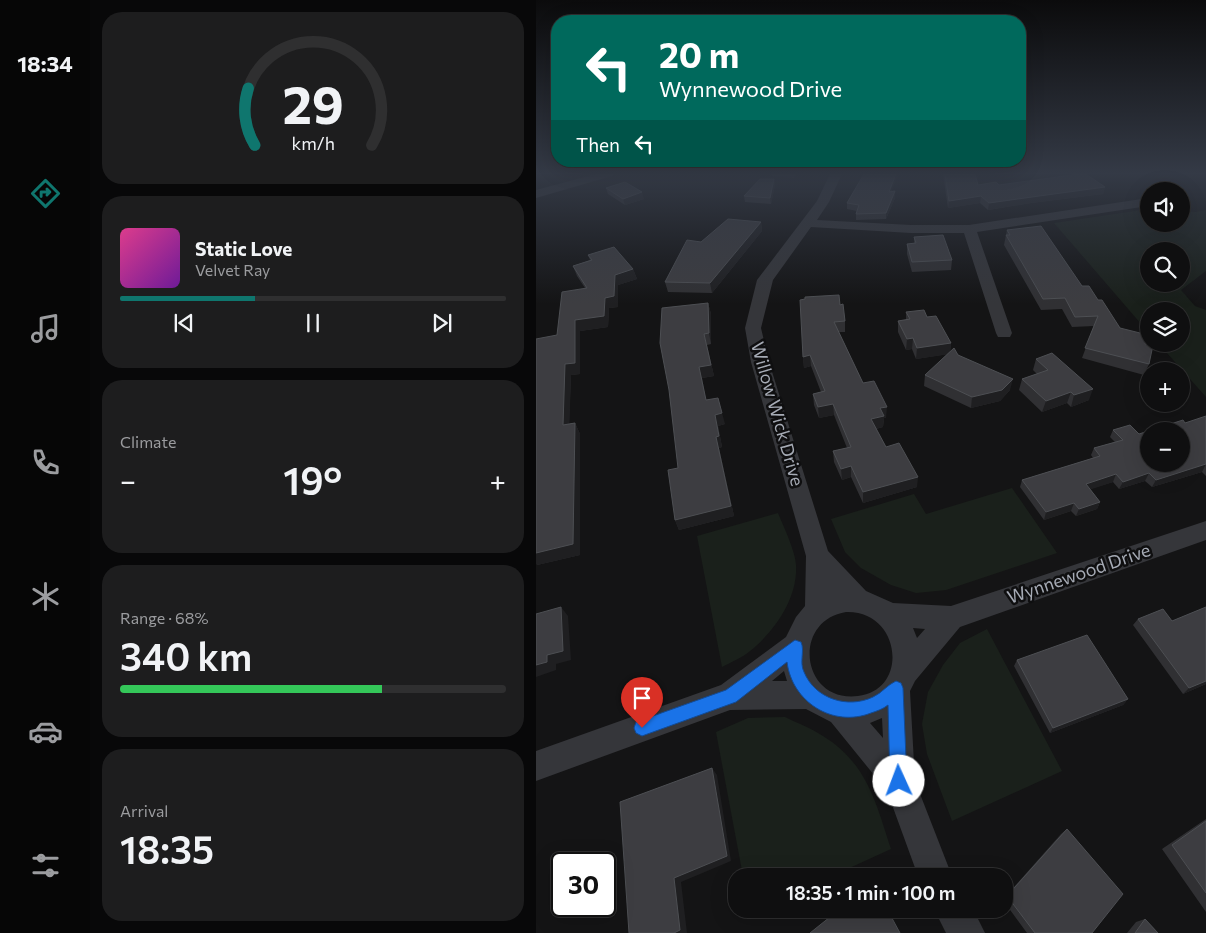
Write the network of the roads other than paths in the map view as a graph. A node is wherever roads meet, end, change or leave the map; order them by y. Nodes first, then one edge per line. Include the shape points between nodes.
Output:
1 (811, 218) edge
2 (1045, 218) edge
3 (807, 223) junction
4 (969, 229) junction
5 (1004, 333) dead end
6 (1206, 530) edge
7 (818, 556) junction
8 (859, 602) junction
9 (818, 612) junction
10 (889, 615) junction
11 (951, 618) junction
12 (795, 646) junction
13 (900, 680) junction
14 (812, 695) junction
15 (730, 696) junction
16 (840, 710) junction
17 (536, 766) edge
18 (899, 781) junction
19 (933, 868) edge
20 (958, 918) edge
21 (967, 933) edge

1 - 3 street, Willow Wick Drive
2 - 4 street
3 - 4 street
3 - 7 street, Willow Wick Drive via 766,280 753,328 760,362
4 - 5 street
6 - 11 street, Wynnewood Drive
7 - 8 street, Willow Wick Drive
7 - 9 street, Willow Wick Drive
8 - 9 street, Wynnewood Drive via 833,604
8 - 10 street, Wynnewood Drive via 882,609
9 - 12 street, Wynnewood Drive via 805,623
10 - 11 street, Wynnewood Drive
10 - 13 street, Wynnewood Drive via 904,635 908,653
11 - 13 street, Wynnewood Drive
12 - 14 street, Wynnewood Drive via 796,673 805,690
12 - 15 street, Wynnewood Drive
13 - 16 street, Wynnewood Drive via 880,702 861,709
13 - 18 street
14 - 15 street, Wynnewood Drive
14 - 16 street, Wynnewood Drive via 820,703
15 - 17 street, Wynnewood Drive
16 - 18 street
18 - 19 street
20 - 21 street

